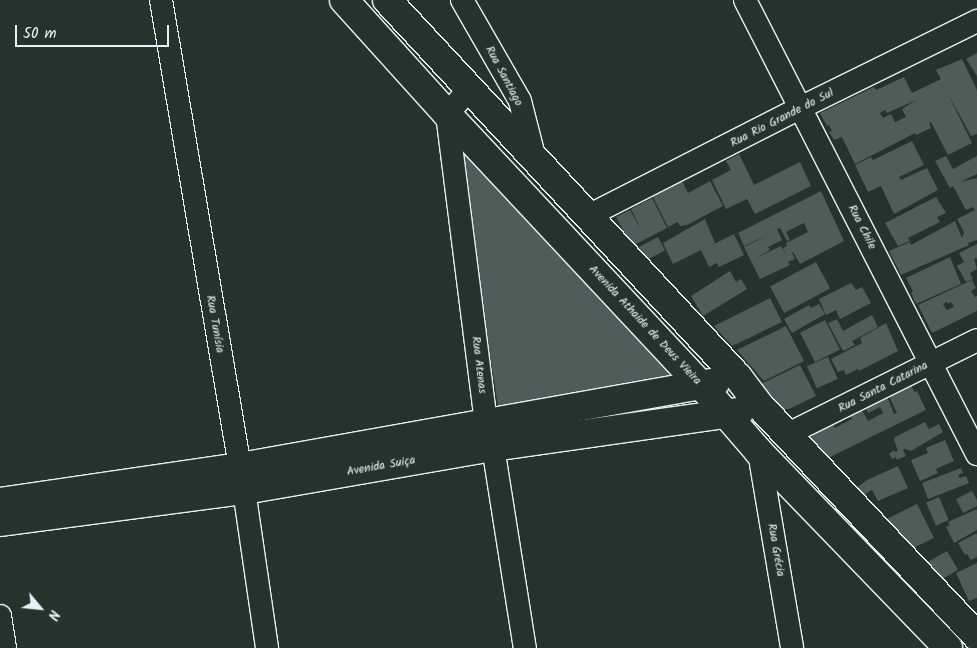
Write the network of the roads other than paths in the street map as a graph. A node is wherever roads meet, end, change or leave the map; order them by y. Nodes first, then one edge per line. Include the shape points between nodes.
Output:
1 (160, 0) edge
2 (344, 0) edge
3 (462, 0) edge
4 (745, 0) edge
5 (391, 1) edge
6 (977, 21) edge
7 (470, 88) junction
8 (802, 107) junction
9 (448, 114) junction
10 (534, 156) junction
11 (588, 216) junction
12 (977, 340) edge
13 (930, 363) junction
14 (738, 377) junction
15 (701, 385) junction
16 (761, 407) junction
17 (726, 415) junction
18 (788, 434) junction
19 (490, 435) junction
20 (759, 452) junction
21 (977, 454) edge
22 (242, 478) junction
23 (0, 502) edge
24 (0, 522) edge
25 (0, 616) edge
26 (977, 636) edge
27 (5, 648) edge
28 (267, 648) edge
29 (525, 648) edge
30 (792, 648) edge
31 (948, 648) edge

1 - 22 street, Rua Tunísia
2 - 9 street, Avenida Athaide de Deus Vieira
3 - 10 street, Rua Santiago via 520,102
4 - 8 street, Rua Chile
5 - 7 street
6 - 8 street, Rua Rio Grande do Sul
7 - 9 street
7 - 10 street
8 - 11 street, Rua Rio Grande do Sul
8 - 13 street, Rua Chile
9 - 15 street, Avenida Athaide de Deus Vieira
9 - 19 street, Rua Atenas
10 - 11 street
11 - 14 street
12 - 13 street, Rua Santa Catarina
13 - 18 street, Rua Santa Catarina
13 - 21 street, Rua Chile
14 - 15 street, Avenida Suiça
14 - 16 street
15 - 17 street, Avenida Athaide de Deus Vieira
15 - 19 street, Avenida Suiça
16 - 17 street, Avenida Suiça
16 - 18 street
17 - 19 street, Avenida Suiça
17 - 20 street, Avenida Athaide de Deus Vieira
18 - 26 street
19 - 22 street, Avenida Suiça
19 - 29 street, Rua Atenas
20 - 30 street, Rua Grécia
20 - 31 street, Avenida Athaide de Deus Vieira
22 - 23 street, Avenida Suiça
22 - 24 street, Avenida Suiça
22 - 28 street, Rua Tunísia
25 - 27 street

